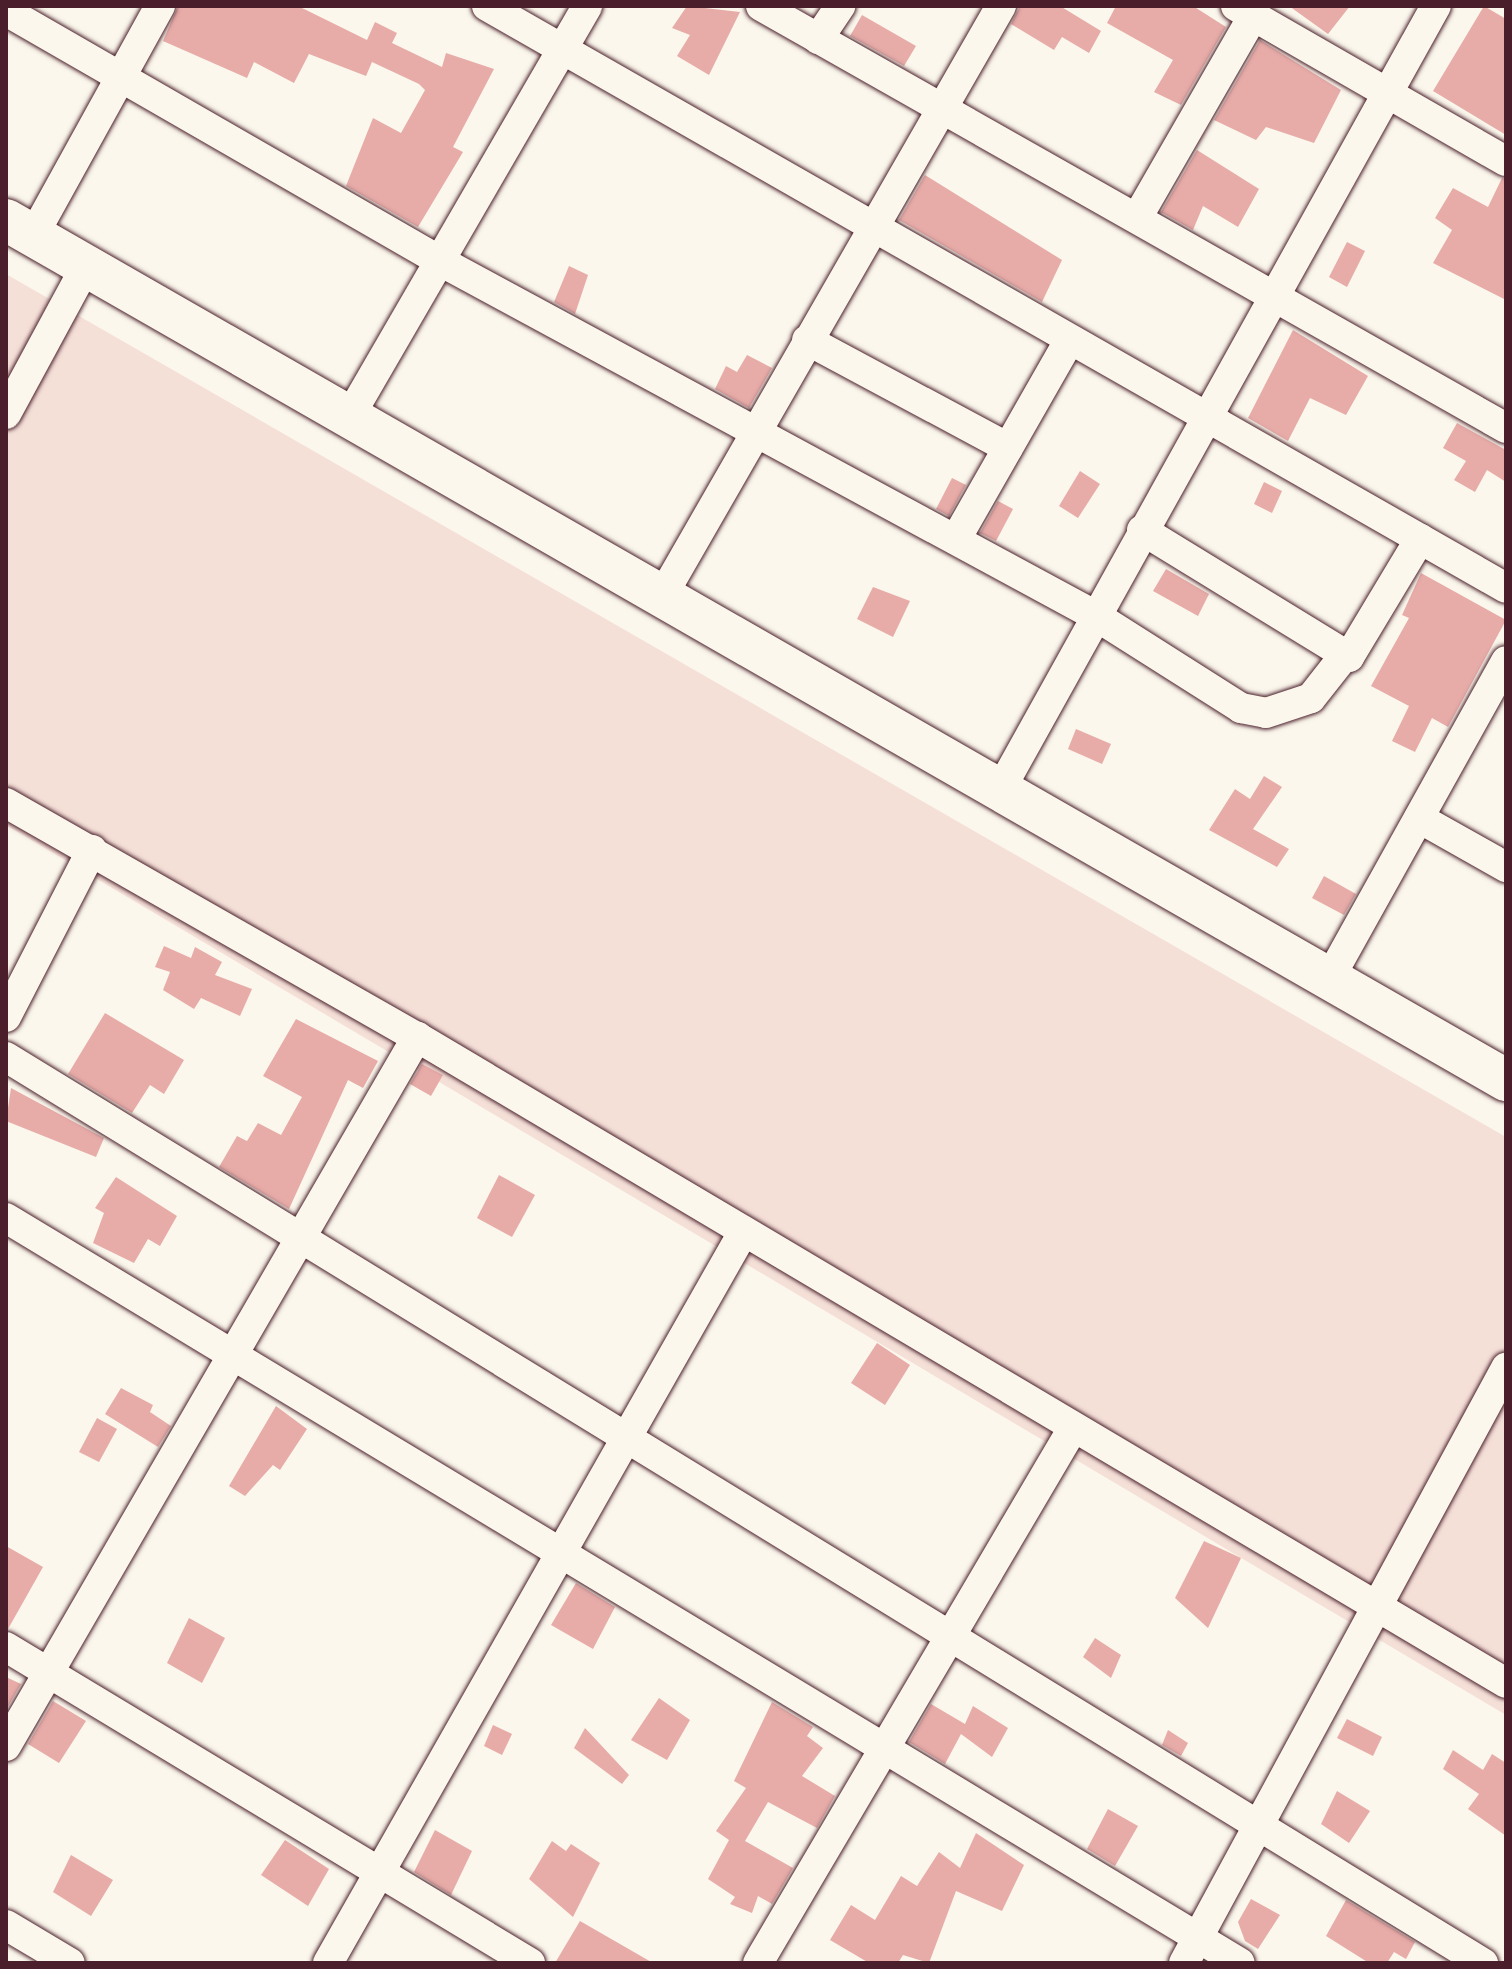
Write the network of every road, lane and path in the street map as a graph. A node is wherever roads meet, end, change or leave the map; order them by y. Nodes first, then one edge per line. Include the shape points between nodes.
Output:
1 (160, 6) edge
2 (487, 6) edge
3 (587, 6) edge
4 (761, 6) edge
5 (840, 6) edge
6 (1001, 6) edge
7 (1436, 6) edge
8 (6, 11) edge
9 (1244, 11) edge
10 (818, 39) junction
11 (563, 52) junction
12 (123, 74) junction
13 (1386, 95) junction
14 (940, 110) junction
15 (1506, 161) edge
16 (1137, 218) junction
17 (20, 228) edge
18 (869, 230) junction
19 (440, 261) junction
20 (86, 266) junction
21 (1273, 293) junction
22 (807, 340) junction
23 (1069, 341) junction
24 (6, 414) edge
25 (1204, 416) junction
26 (348, 419) junction
27 (1506, 428) edge
28 (755, 431) junction
29 (1008, 448) junction
30 (1142, 530) junction
31 (956, 539) junction
32 (1420, 539) junction
33 (1506, 588) edge
34 (661, 598) junction
35 (1096, 616) junction
36 (1344, 656) junction
37 (1506, 661) edge
38 (999, 792) junction
39 (6, 803) edge
40 (1419, 818) junction
41 (92, 850) junction
42 (1506, 867) edge
43 (1328, 981) junction
44 (6, 1017) edge
45 (417, 1037) junction
46 (6, 1057) edge
47 (1506, 1080) edge
48 (6, 1218) edge
49 (741, 1236) junction
50 (300, 1239) junction
51 (233, 1353) junction
52 (1506, 1368) edge
53 (1073, 1428) junction
54 (626, 1436) junction
55 (561, 1550) junction
56 (1373, 1607) junction
57 (952, 1636) junction
58 (6, 1647) edge
59 (49, 1673) junction
60 (1506, 1683) edge
61 (6, 1746) edge
62 (886, 1750) junction
63 (1262, 1825) junction
64 (384, 1873) junction
65 (6, 1925) edge
66 (1191, 1950) edge
67 (70, 1963) edge
68 (328, 1963) edge
69 (530, 1963) edge
70 (758, 1963) edge
71 (1240, 1963) edge
72 (1483, 1963) edge

1 - 12 street
2 - 11 street
3 - 11 street
4 - 10 street
5 - 10 street
6 - 14 street
7 - 13 street
8 - 12 street
9 - 13 street
9 - 16 street
10 - 14 street
11 - 18 street
11 - 19 street
12 - 17 street
12 - 19 street
13 - 15 street
13 - 21 street
14 - 16 street
14 - 18 street
16 - 21 street
17 - 20 street
18 - 22 street
18 - 23 street
19 - 26 street
19 - 28 street
20 - 24 street
20 - 26 street
21 - 25 street
21 - 27 street
22 - 28 street
22 - 29 street
23 - 25 street
23 - 29 street
25 - 30 street
25 - 32 street
26 - 34 street
28 - 31 street
28 - 34 street
29 - 31 street
30 - 35 street
30 - 36 street
31 - 35 street
32 - 33 street
32 - 36 street via 1362,645
34 - 38 street
35 - 36 street via 1241,708 1266,713 1311,698
35 - 38 street
37 - 40 street
38 - 43 street
39 - 41 street
40 - 42 street
40 - 43 street
41 - 44 street
41 - 45 street
43 - 47 street
45 - 49 street
45 - 50 street
46 - 50 street
48 - 51 street
49 - 53 street
49 - 54 street
50 - 51 street
50 - 54 street
51 - 55 street
51 - 59 street
52 - 56 street
53 - 56 street
53 - 57 street
54 - 55 street
54 - 57 street
55 - 62 street
55 - 64 street
56 - 60 street
56 - 63 street
57 - 62 street
57 - 63 street
58 - 59 street
59 - 61 street
59 - 64 street
62 - 66 street
62 - 70 street
63 - 66 street
63 - 72 street
64 - 68 street
64 - 69 street
65 - 67 street
66 - 71 street

